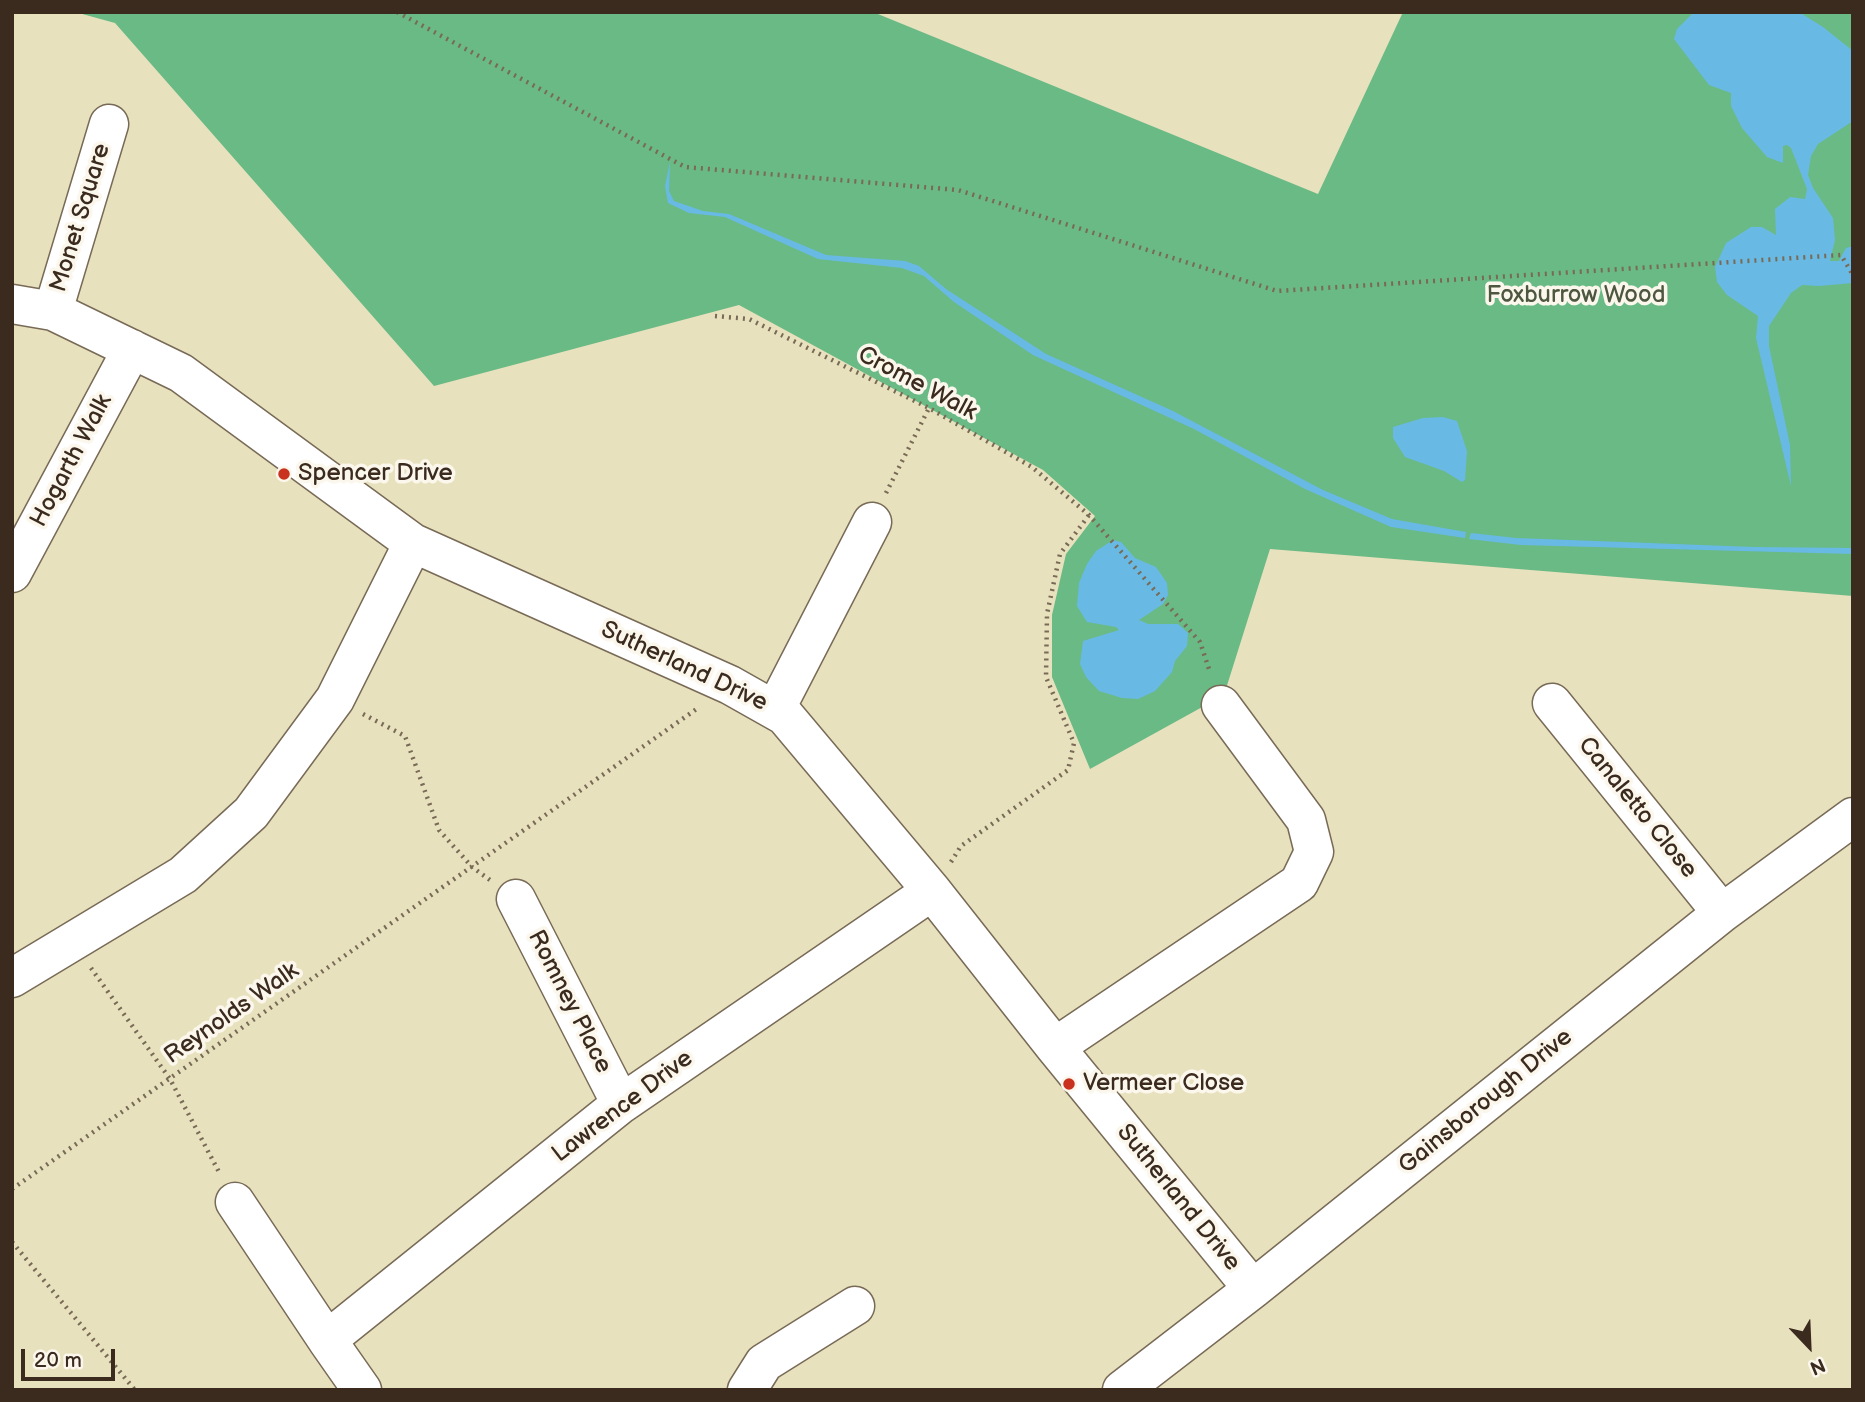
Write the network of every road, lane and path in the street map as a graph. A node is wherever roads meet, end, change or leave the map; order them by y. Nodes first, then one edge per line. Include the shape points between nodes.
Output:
1 (397, 12) edge
2 (109, 124) dead end
3 (1853, 275) edge
4 (12, 304) edge
5 (52, 311) junction
6 (715, 316) dead end
7 (132, 349) junction
8 (929, 408) junction
9 (1088, 514) junction
10 (26, 517) edge
11 (872, 522) joint
12 (413, 543) junction
13 (12, 573) edge
14 (730, 685) junction
15 (335, 699) junction
16 (1552, 703) dead end
17 (1221, 705) joint
18 (775, 710) junction
19 (1853, 817) edge
20 (472, 867) junction
21 (932, 891) junction
22 (516, 899) joint
23 (1722, 913) junction
24 (72, 942) junction
25 (12, 978) edge
26 (1055, 1048) junction
27 (170, 1079) junction
28 (621, 1104) junction
29 (12, 1189) edge
30 (235, 1202) joint
31 (12, 1242) edge
32 (1253, 1289) junction
33 (855, 1306) dead end
34 (327, 1340) junction
35 (135, 1390) edge
36 (362, 1390) edge
37 (747, 1390) edge
38 (1122, 1390) edge

1 - 3 path via 685,167 958,190 1277,291 1842,255
2 - 5 street, Monet Square
4 - 5 street, Sutherland Drive
5 - 7 street, Sutherland Drive
6 - 8 path, Crome Walk via 750,319
7 - 10 street, Hogarth Walk
7 - 12 street, Sutherland Drive via 181,373
8 - 9 path, Crome Walk via 1032,467
8 - 11 path
9 - 17 path, Crome Walk via 1200,642
9 - 21 path via 1060,554 1046,614 1046,677 1074,743 1068,770 961,846
10 - 13 street, Hogarth Walk
11 - 18 street
12 - 14 street, Sutherland Drive
12 - 15 street
14 - 18 street, Sutherland Drive
14 - 20 path, Reynolds Walk
15 - 20 path via 405,736 439,830
15 - 24 street via 251,813 183,875
16 - 23 street, Canaletto Close
17 - 26 street via 1306,820 1314,852 1299,883
18 - 21 street, Sutherland Drive via 785,716
19 - 23 street, Gainsborough Drive
20 - 22 path
20 - 27 path, Reynolds Walk
21 - 26 street, Sutherland Drive
21 - 28 street, Lawrence Drive
22 - 28 street, Romney Place
23 - 32 street, Gainsborough Drive
24 - 25 street
24 - 27 path
26 - 32 street, Sutherland Drive
27 - 29 path, Reynolds Walk
27 - 30 path
28 - 34 street, Lawrence Drive
30 - 34 street
31 - 35 path
32 - 38 street, Gainsborough Drive
33 - 37 street via 764,1363
34 - 36 street

